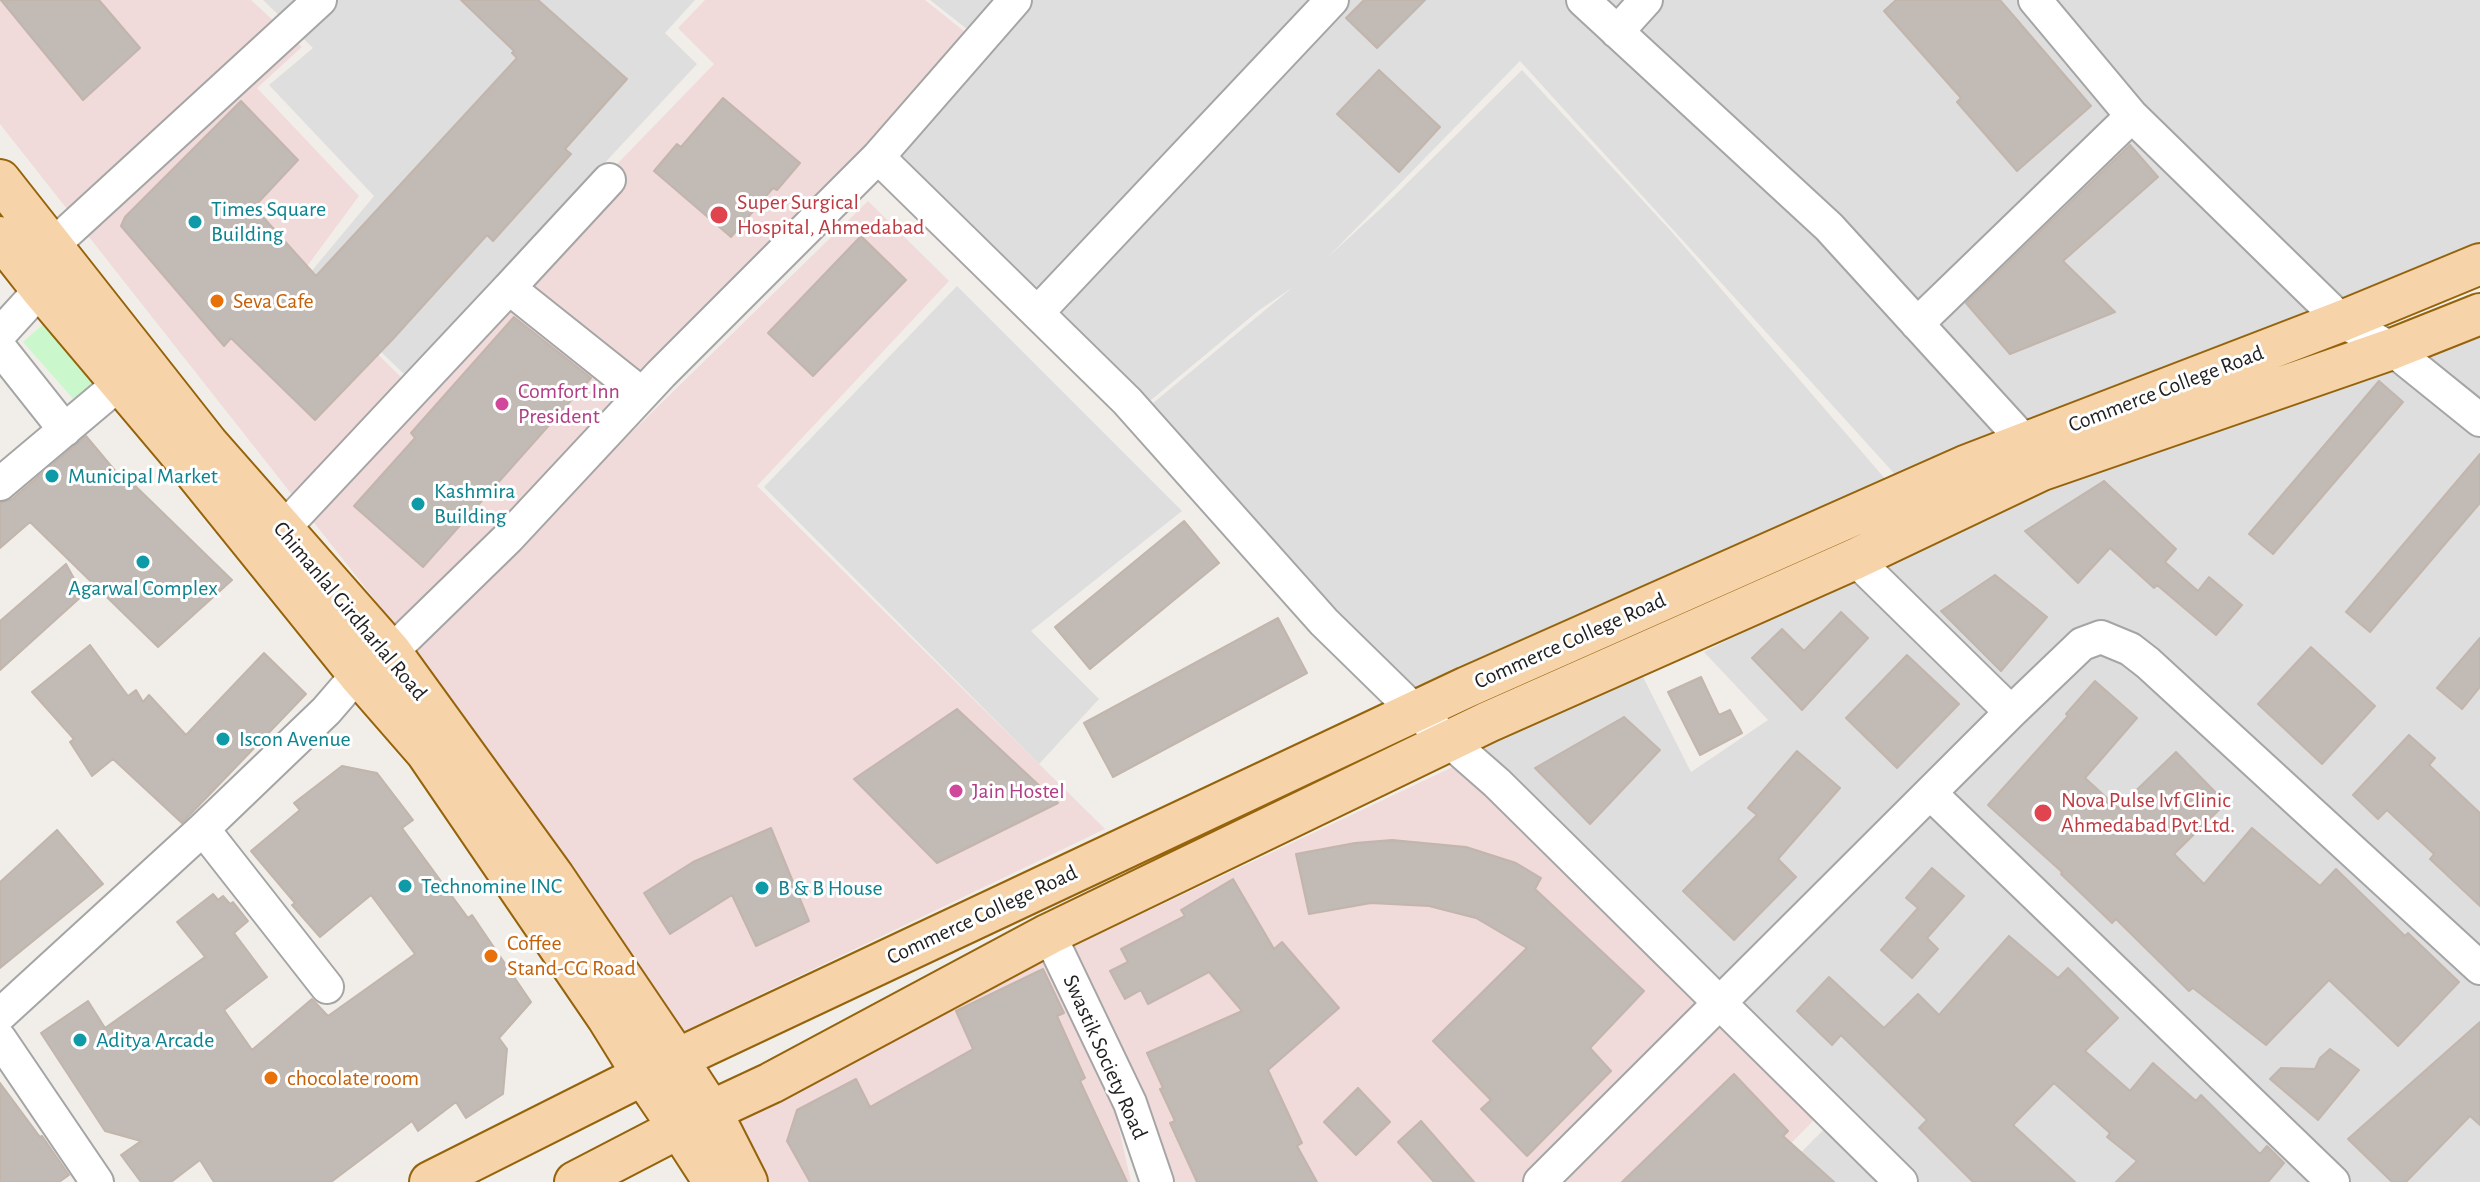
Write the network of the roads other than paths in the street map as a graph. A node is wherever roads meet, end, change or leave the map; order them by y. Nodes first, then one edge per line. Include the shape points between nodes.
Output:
1 (1015, 0) edge
2 (1332, 0) edge
3 (1583, 0) edge
4 (1646, 0) edge
5 (2035, 0) edge
6 (305, 5) edge
7 (1617, 32) junction
8 (2132, 116) junction
9 (878, 157) junction
10 (0, 180) edge
11 (609, 180) dead end
12 (0, 237) edge
13 (52, 246) junction
14 (2480, 264) edge
15 (509, 288) junction
16 (41, 289) junction
17 (1038, 312) junction
18 (2480, 314) edge
19 (2342, 321) junction
20 (1917, 324) junction
21 (0, 334) edge
22 (0, 348) edge
23 (2392, 349) junction
24 (120, 383) junction
25 (642, 394) junction
26 (2480, 420) edge
27 (65, 430) junction
28 (2034, 456) junction
29 (0, 484) edge
30 (283, 529) junction
31 (1855, 559) junction
32 (391, 652) junction
33 (358, 674) junction
34 (1416, 712) junction
35 (2011, 712) junction
36 (1449, 742) junction
37 (1930, 793) junction
38 (203, 829) junction
39 (1049, 934) junction
40 (2480, 968) edge
41 (327, 987) dead end
42 (1720, 1005) junction
43 (0, 1015) edge
44 (0, 1039) edge
45 (660, 1067) junction
46 (695, 1120) junction
47 (97, 1182) edge
48 (430, 1182) edge
49 (575, 1182) edge
50 (714, 1182) edge
51 (747, 1182) edge
52 (1157, 1182) edge
53 (1540, 1182) edge
54 (1901, 1182) edge
55 (2333, 1182) edge

1 - 9 street
2 - 17 street
3 - 7 street
4 - 7 street
5 - 8 street
6 - 13 street
7 - 20 street via 1829,227
8 - 19 street
8 - 20 street
9 - 17 street
9 - 25 street
10 - 13 main road, Chimanlal Girdharlal Road
11 - 15 street
12 - 16 main road, Chimanlal Girdharlal Road
13 - 30 main road, Chimanlal Girdharlal Road via 208,444
14 - 19 main road, Commerce College Road
15 - 25 street
15 - 30 street
16 - 21 street
16 - 24 main road, Chimanlal Girdharlal Road
17 - 34 street via 1137,412 1324,622
18 - 23 main road, Commerce College Road
19 - 23 street
19 - 28 main road, Commerce College Road
20 - 28 street
22 - 27 street
23 - 26 street
23 - 28 main road, Commerce College Road
24 - 27 street
24 - 33 main road, Chimanlal Girdharlal Road
25 - 32 street via 508,538
27 - 29 street
28 - 31 main road, Commerce College Road
28 - 34 main road, Commerce College Road via 1951,472
30 - 32 main road, Chimanlal Girdharlal Road
31 - 35 street
31 - 36 main road, Commerce College Road
32 - 45 main road, Chimanlal Girdharlal Road via 554,877
33 - 38 street
33 - 45 main road, Chimanlal Girdharlal Road via 426,752 607,1017
34 - 36 street
34 - 45 main road, Commerce College Road
35 - 37 street
35 - 40 street via 2082,644 2101,637 2130,649
36 - 39 main road, Commerce College Road
36 - 42 street via 1497,783
37 - 42 street
37 - 55 street
38 - 41 street
38 - 43 street
39 - 46 main road, Commerce College Road
39 - 52 street, Swastik Society Road via 1130,1103
42 - 53 street
42 - 54 street
44 - 47 street
45 - 46 main road
45 - 48 main road, Commerce College Road
46 - 49 main road, Commerce College Road
46 - 50 main road
46 - 51 main road

